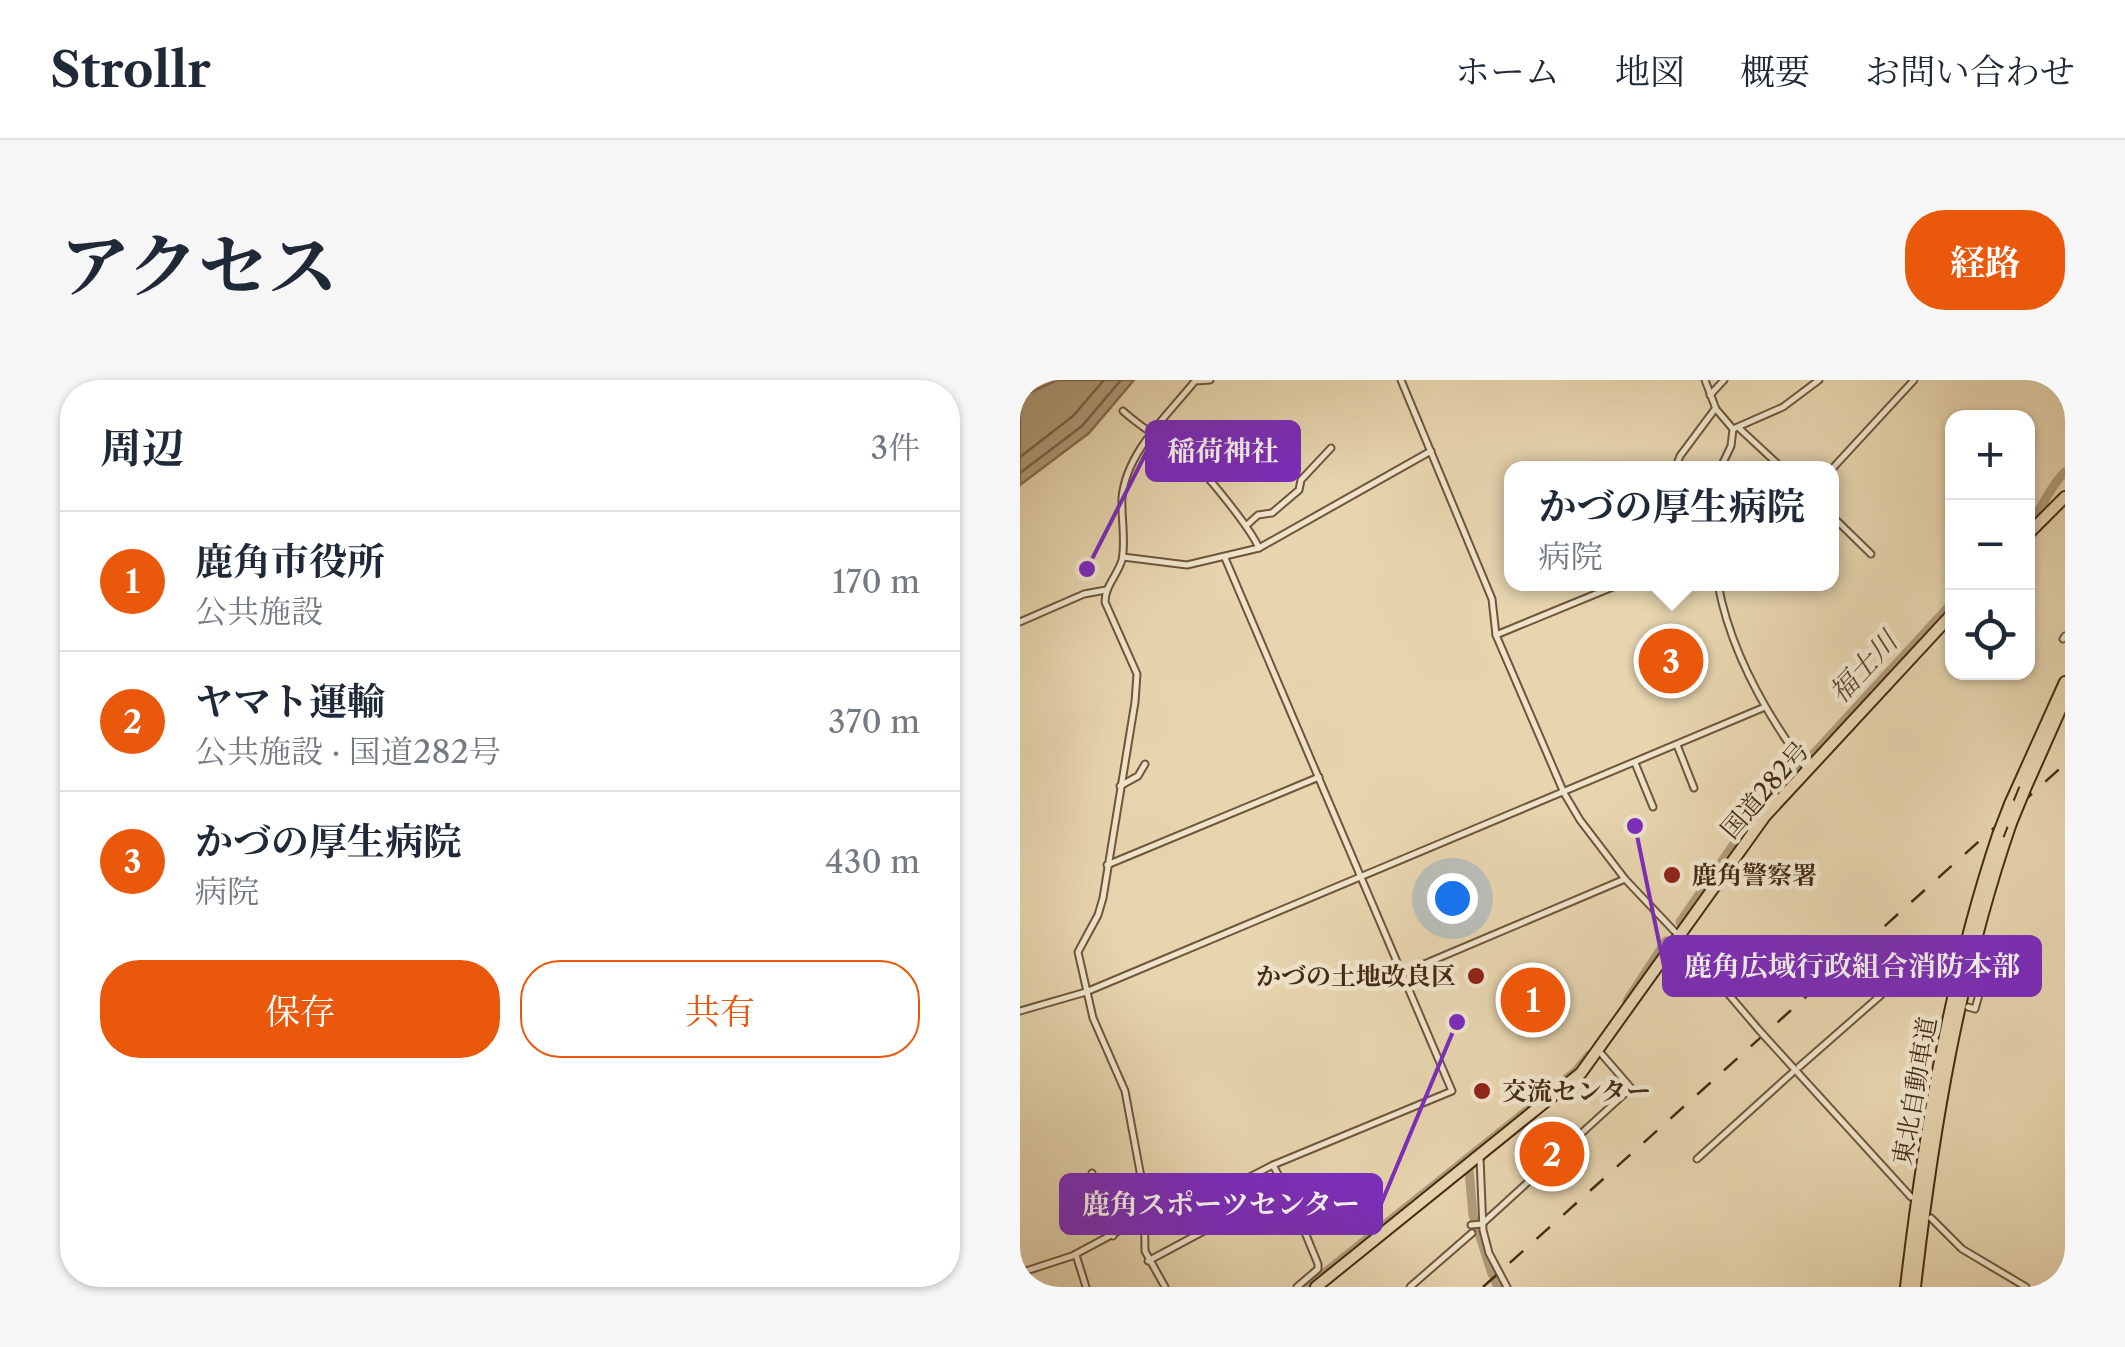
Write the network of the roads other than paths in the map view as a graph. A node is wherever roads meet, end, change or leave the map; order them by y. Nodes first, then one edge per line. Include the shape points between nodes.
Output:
1 (1210, 380) edge
2 (1401, 380) edge
3 (1704, 380) edge
4 (1724, 380) edge
5 (1819, 380) edge
6 (1896, 380) edge
7 (1914, 380) edge
8 (1906, 389) junction
9 (1710, 395) junction
10 (1716, 407) junction
11 (1123, 410) dead end
12 (1737, 429) junction
13 (1151, 436) junction
14 (1331, 448) dead end
15 (1431, 451) junction
16 (1678, 461) edge
17 (1723, 461) edge
18 (1774, 461) edge
19 (1839, 461) edge
20 (2065, 498) edge
21 (1839, 523) edge
22 (1247, 524) junction
23 (2035, 527) edge
24 (1258, 548) junction
25 (1871, 554) dead end
26 (1122, 557) junction
27 (1225, 558) junction
28 (1106, 590) junction
29 (1603, 591) edge
30 (1722, 591) edge
31 (1020, 622) edge
32 (1945, 622) edge
33 (1496, 635) junction
34 (2065, 682) edge
35 (2065, 700) edge
36 (1765, 708) junction
37 (1677, 745) junction
38 (1635, 763) junction
39 (1145, 764) dead end
40 (1808, 770) junction
41 (1319, 778) junction
42 (1120, 786) junction
43 (1694, 788) dead end
44 (1564, 793) junction
45 (1653, 807) dead end
46 (1107, 864) junction
47 (1361, 878) junction
48 (1624, 879) junction
49 (1678, 936) junction
50 (1989, 959) dead end
51 (1403, 973) junction
52 (1086, 992) junction
53 (1938, 992) dead end
54 (1968, 1008) dead end
55 (1020, 1012) edge
56 (1599, 1051) junction
57 (1799, 1068) dead end
58 (1792, 1073) dead end
59 (1478, 1156) junction
60 (1697, 1159) dead end
61 (1273, 1164) junction
62 (1092, 1173) dead end
63 (1227, 1185) junction
64 (1911, 1197) dead end
65 (1145, 1217) junction
66 (1931, 1218) dead end
67 (1478, 1224) junction
68 (1472, 1233) dead end
69 (1112, 1236) junction
70 (1076, 1254) junction
71 (1148, 1261) junction
72 (1020, 1274) edge
73 (1086, 1287) edge
74 (1165, 1287) edge
75 (1297, 1287) edge
76 (1316, 1287) edge
77 (1410, 1287) edge
78 (1507, 1287) edge
79 (1906, 1287) edge
80 (1915, 1287) edge
81 (2026, 1287) edge

1 - 13 street via 1195,381
2 - 15 street
3 - 9 street
4 - 9 street
5 - 12 street
6 - 8 street
7 - 8 street
8 - 19 street
9 - 10 street
10 - 12 street
10 - 16 street
11 - 13 street
12 - 17 street
12 - 18 street
13 - 22 street via 1187,458
13 - 26 street via 1133,461 1122,496
14 - 22 street via 1300,480 1299,490 1272,514
15 - 24 street
15 - 33 street via 1492,599
20 - 23 highway
21 - 25 street
22 - 24 street
24 - 27 street
26 - 27 street via 1187,565
26 - 28 street
27 - 41 street
28 - 31 street
28 - 42 street via 1108,611 1137,674
29 - 33 street
30 - 36 street
32 - 40 highway, 国道282号
33 - 44 street
34 - 79 highway, 東北自動車道, bridge via 1998,835 1966,940 1925,1146
35 - 80 highway, 東北自動車道, bridge via 1981,916 1933,1147
36 - 37 street
36 - 40 street
37 - 38 street
37 - 43 street
38 - 44 street
38 - 45 street
39 - 42 street
40 - 49 highway, 国道282号 via 1742,845
41 - 46 street
41 - 47 street
42 - 46 street
44 - 47 street
44 - 48 street
46 - 52 street via 1098,914 1078,952
47 - 51 street
47 - 52 street
48 - 49 street
48 - 51 street
49 - 56 highway, 国道282号
49 - 64 street, bridge
50 - 54 street via 1975,1009
51 - 61 street via 1452,1091
52 - 55 street
52 - 65 street via 1126,1091
53 - 57 street via 1923,981 1897,981
56 - 59 highway, 国道282号
56 - 67 street via 1632,1088
58 - 60 street
59 - 67 street
59 - 76 highway, 国道282号
61 - 63 street
61 - 75 street via 1318,1264
62 - 69 street
63 - 65 street
63 - 71 street via 1232,1216
65 - 69 street
65 - 71 street
66 - 81 street via 1962,1250
67 - 78 street
68 - 77 street
69 - 70 street
70 - 72 street
70 - 73 street
71 - 74 street

